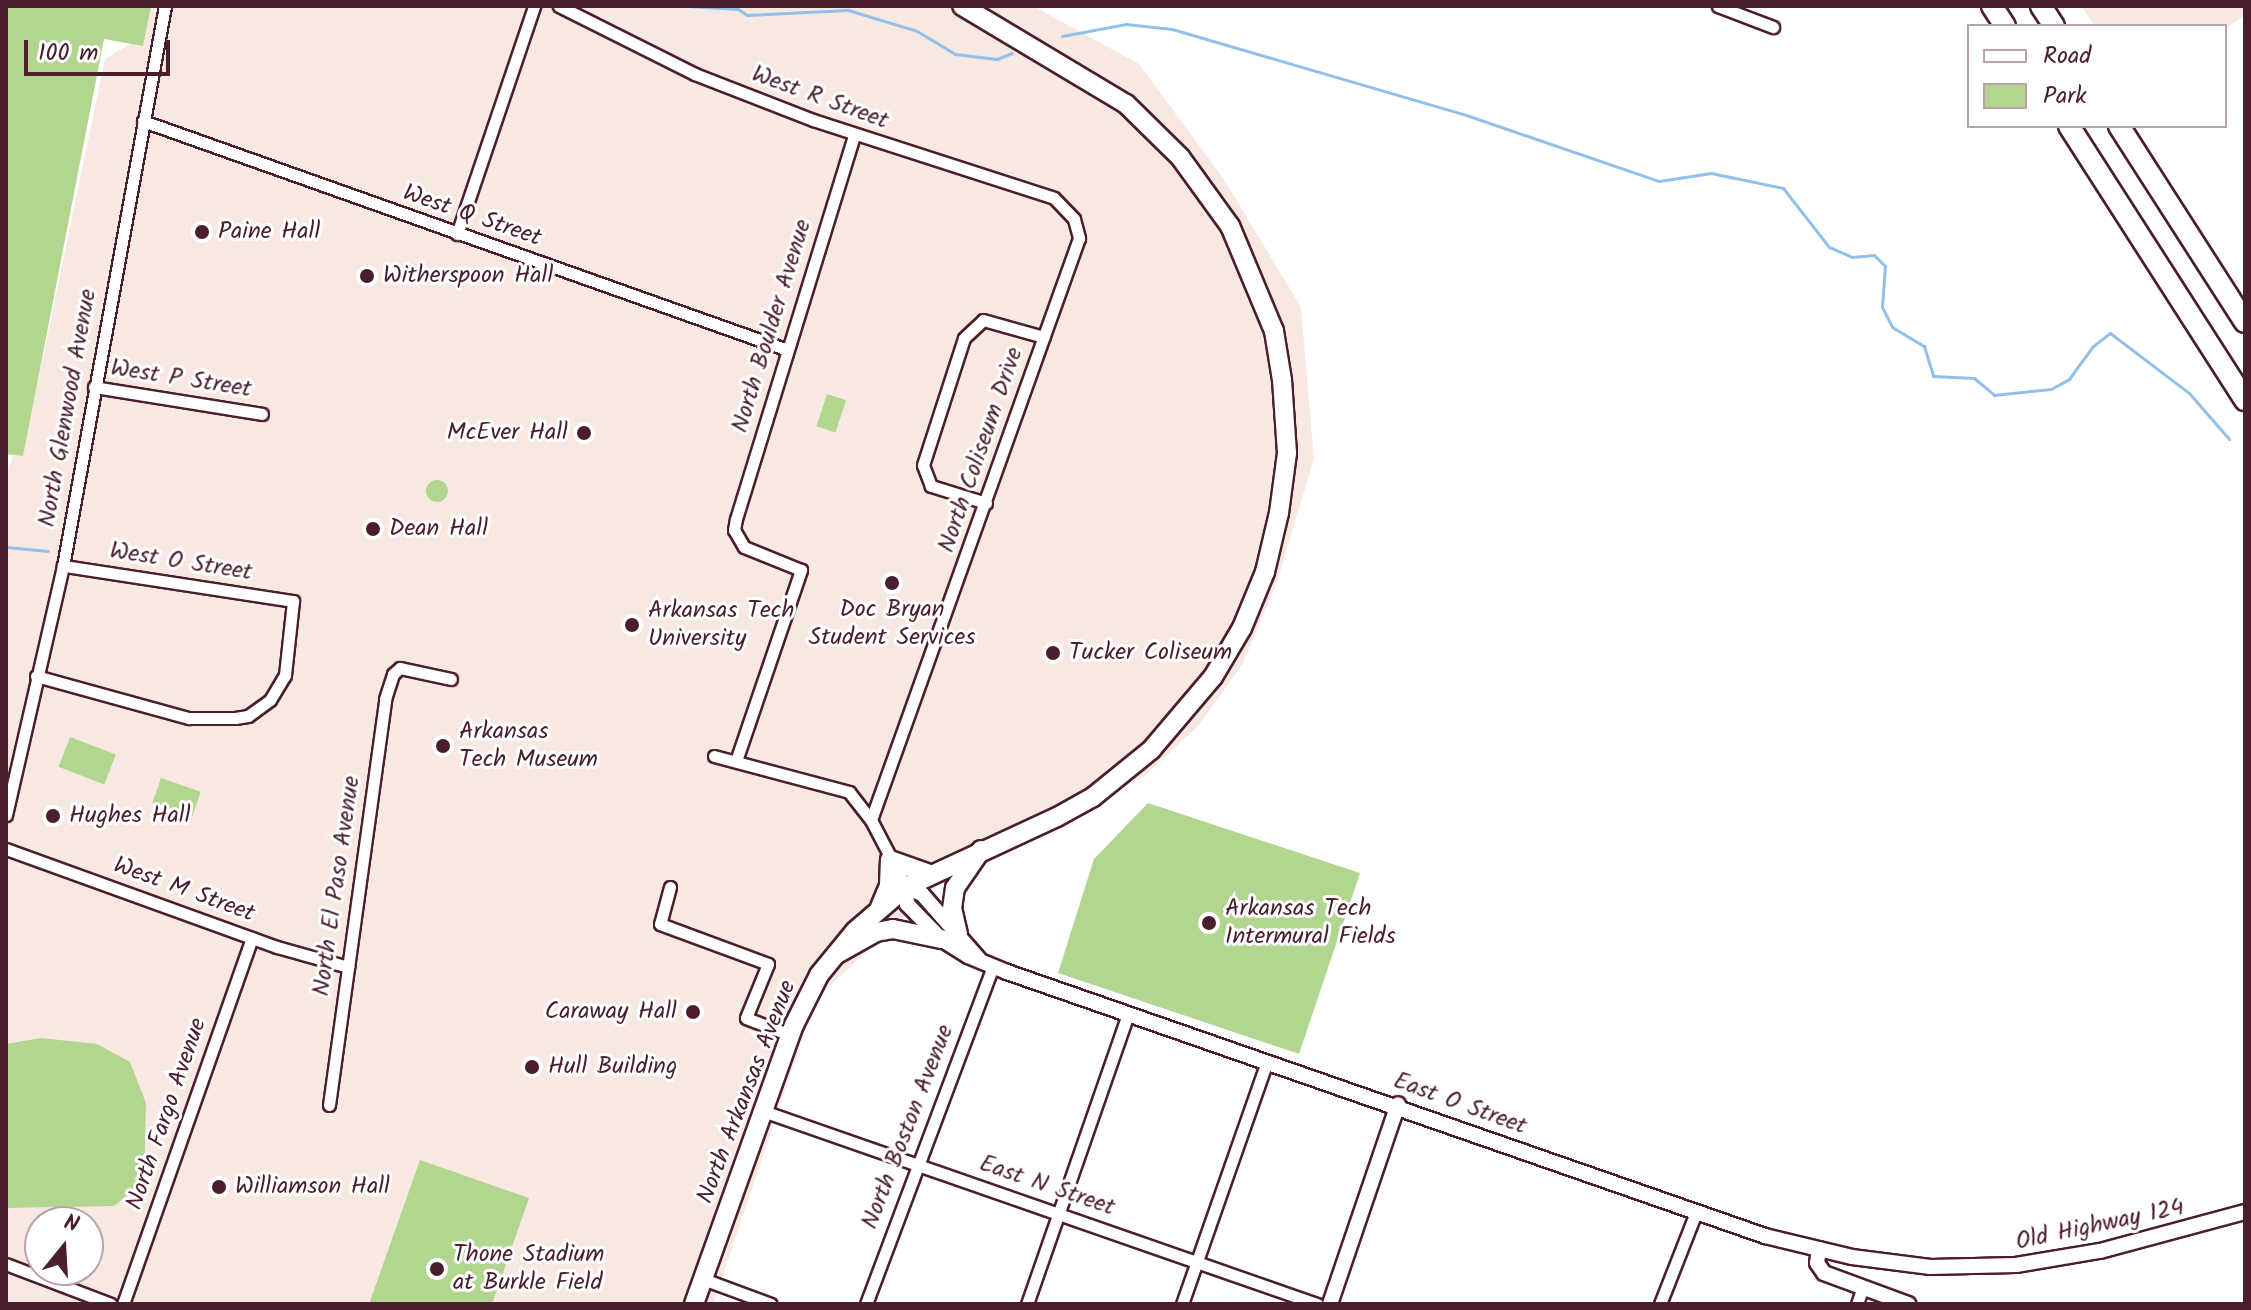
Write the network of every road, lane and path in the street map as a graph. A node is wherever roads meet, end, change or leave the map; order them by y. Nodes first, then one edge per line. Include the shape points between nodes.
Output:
1 (165, 6) edge
2 (534, 6) edge
3 (559, 6) edge
4 (962, 6) edge
5 (1718, 6) edge
6 (1992, 6) edge
7 (2041, 6) edge
8 (2004, 24) edge
9 (2053, 24) edge
10 (1773, 27) dead end
11 (143, 121) junction
12 (2070, 128) edge
13 (2120, 128) edge
14 (854, 135) junction
15 (1071, 213) joint
16 (457, 234) junction
17 (2245, 322) edge
18 (1044, 337) junction
19 (788, 350) junction
20 (94, 387) junction
21 (2245, 400) edge
22 (262, 414) dead end
23 (986, 503) junction
24 (63, 566) junction
25 (36, 676) junction
26 (451, 679) dead end
27 (714, 756) dead end
28 (736, 761) junction
29 (6, 815) edge
30 (871, 820) junction
31 (983, 848) junction
32 (6, 849) edge
33 (890, 860) junction
34 (930, 874) junction
35 (670, 887) dead end
36 (906, 887) junction
37 (880, 907) junction
38 (949, 937) junction
39 (252, 938) junction
40 (832, 958) junction
41 (993, 966) junction
42 (348, 967) junction
43 (1128, 1014) junction
44 (790, 1035) junction
45 (1267, 1061) junction
46 (1398, 1104) junction
47 (329, 1105) dead end
48 (763, 1111) junction
49 (916, 1164) junction
50 (1696, 1212) junction
51 (2245, 1212) edge
52 (1060, 1214) junction
53 (1819, 1249) junction
54 (1197, 1262) junction
55 (6, 1264) edge
56 (703, 1279) junction
57 (1863, 1287) junction
58 (111, 1304) edge
59 (123, 1304) edge
60 (694, 1304) edge
61 (771, 1304) edge
62 (866, 1304) edge
63 (1027, 1304) edge
64 (1182, 1304) edge
65 (1317, 1304) edge
66 (1330, 1304) edge
67 (1660, 1304) edge
68 (1857, 1304) edge
69 (1908, 1304) edge

1 - 11 street, North Glenwood Avenue
2 - 16 street
3 - 14 street, West R Street via 695,74
4 - 31 main road, North Arkansas Avenue via 1126,104 1180,157 1230,226 1274,331 1287,453 1265,572 1242,628 1213,677 1151,750 1093,797
5 - 10 street
6 - 8 highway
7 - 9 highway
11 - 16 street, West Q Street
11 - 20 street, North Glenwood Avenue
12 - 21 highway
13 - 17 highway
14 - 15 street, West R Street via 1054,198
14 - 19 street, North Boulder Avenue
15 - 18 street, North Coliseum Drive via 1079,238
16 - 19 street, West Q Street
18 - 23 street, North Coliseum Drive
18 - 23 street via 983,320 964,338 923,465 931,486
19 - 28 street, North Boulder Avenue via 734,530 744,547 801,570
20 - 22 street, West P Street
20 - 24 street, North Glenwood Avenue
23 - 30 street, North Coliseum Drive
24 - 25 street, North Glenwood Avenue
24 - 25 street, West O Street via 293,601 285,675 270,700 248,716 189,718
25 - 29 street, North Glenwood Avenue
26 - 42 street, North El Paso Avenue via 400,668 393,674
27 - 28 street
28 - 30 street via 849,792
30 - 33 street
31 - 34 main road, North Arkansas Avenue
31 - 38 main road via 955,888
32 - 39 street, West M Street
33 - 34 main road
33 - 36 street
33 - 37 main road via 889,886
34 - 36 main road, North Arkansas Avenue
35 - 44 street via 660,924 768,964 746,1018
36 - 37 main road, North Arkansas Avenue
36 - 38 street, East O Street via 907,904
37 - 40 main road, North Arkansas Avenue
38 - 40 main road via 887,930
38 - 41 street, East O Street
39 - 42 street, West M Street
39 - 59 street, North Fargo Avenue
40 - 44 main road, North Arkansas Avenue via 805,999
41 - 43 street, East O Street
41 - 49 street, North Boston Avenue
42 - 47 street, North El Paso Avenue
43 - 45 street, East O Street
43 - 52 street
44 - 48 main road, North Arkansas Avenue
45 - 46 street, East O Street
45 - 54 street
46 - 50 street, East O Street
46 - 66 street
48 - 49 street, East N Street
48 - 56 main road, North Arkansas Avenue
49 - 52 street, East N Street
49 - 62 street, North Boston Avenue
50 - 53 street, East O Street
50 - 67 street
51 - 53 street, Old Highway 124 via 2100,1251 2016,1265 1910,1266
52 - 54 street, East N Street
52 - 63 street
53 - 57 street via 1817,1263 1824,1273
54 - 64 street
54 - 65 street, East N Street
55 - 58 street
56 - 60 main road, North Arkansas Avenue
56 - 61 street
57 - 68 street
57 - 69 street

